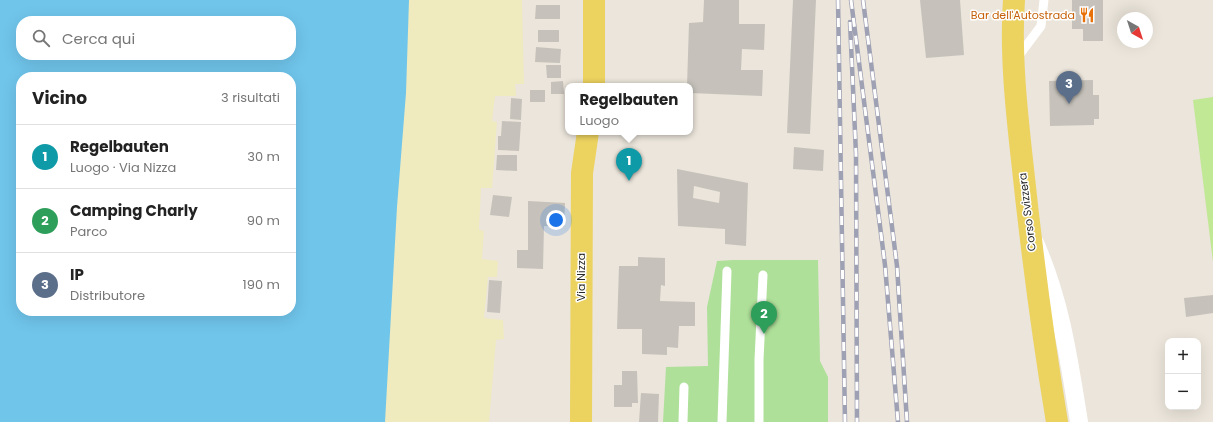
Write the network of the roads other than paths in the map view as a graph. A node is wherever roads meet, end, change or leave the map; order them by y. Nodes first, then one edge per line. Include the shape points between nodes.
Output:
1 (594, 0) edge
2 (1003, 0) edge
3 (1014, 0) edge
4 (1044, 0) edge
5 (1011, 34) junction
6 (1015, 61) junction
7 (594, 83) edge
8 (588, 135) edge
9 (1029, 230) junction
10 (727, 271) dead end
11 (763, 275) dead end
12 (684, 387) dead end
13 (581, 422) edge
14 (683, 422) edge
15 (722, 422) edge
16 (759, 422) edge
17 (1057, 422) edge
18 (1079, 422) edge

1 - 7 main road
2 - 5 street
3 - 5 main road, Corso Svizzera
4 - 6 lane via 1041,26
5 - 6 main road, Corso Svizzera
6 - 9 main road, Corso Svizzera via 1018,126
8 - 13 main road, Via Nizza via 582,173
9 - 17 main road, Corso Svizzera
9 - 18 street via 1048,272 1063,327
10 - 15 lane
11 - 16 lane
12 - 14 lane

